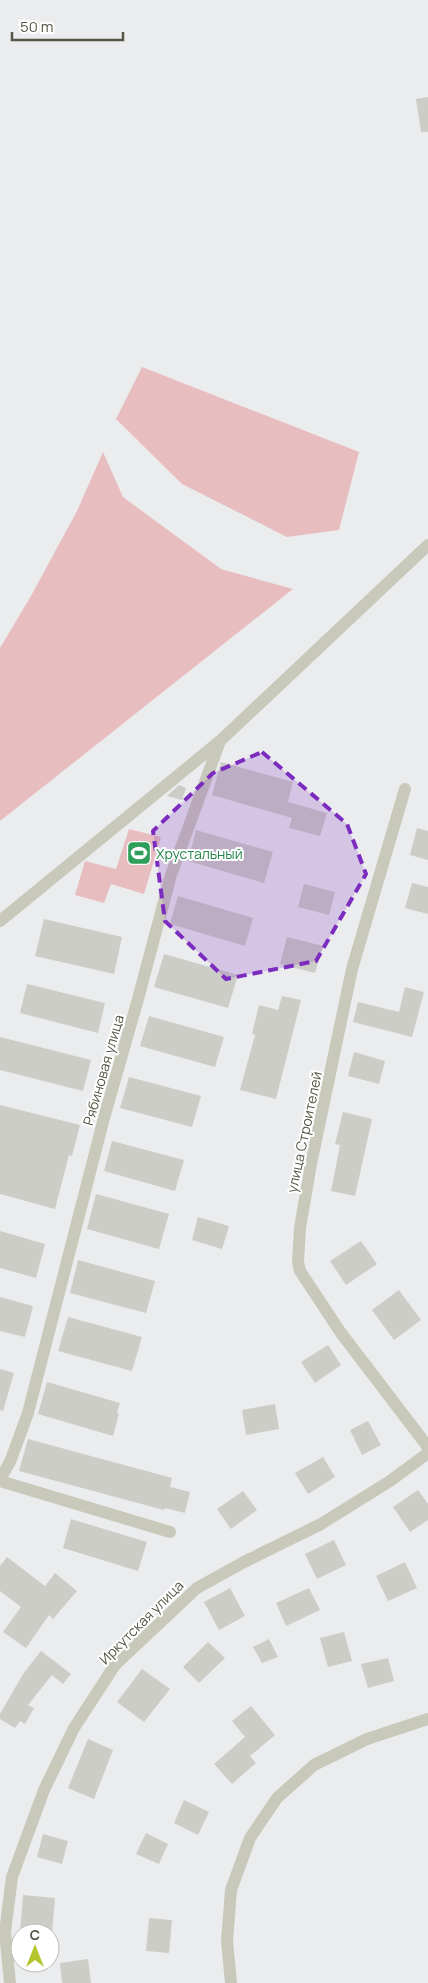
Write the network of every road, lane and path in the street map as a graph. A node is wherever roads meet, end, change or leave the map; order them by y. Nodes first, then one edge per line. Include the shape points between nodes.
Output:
1 (428, 545) edge
2 (220, 740) junction
3 (405, 789) dead end
4 (0, 921) edge
5 (428, 1447) edge
6 (428, 1453) edge
7 (0, 1480) edge
8 (170, 1532) dead end
9 (428, 1719) edge
10 (10, 1983) edge
11 (231, 1983) edge

1 - 2 street
2 - 4 street
2 - 7 street, Рябиновая улица via 171,875 28,1413
3 - 5 street, улица Строителей via 352,970 311,1164 298,1262 300,1271 341,1333
6 - 10 street, Иркутская улица via 321,1524 197,1588 115,1665 74,1728 44,1790 12,1877 5,1932
7 - 8 street
9 - 11 street via 367,1739 314,1765 277,1798 250,1838 231,1890 227,1941

